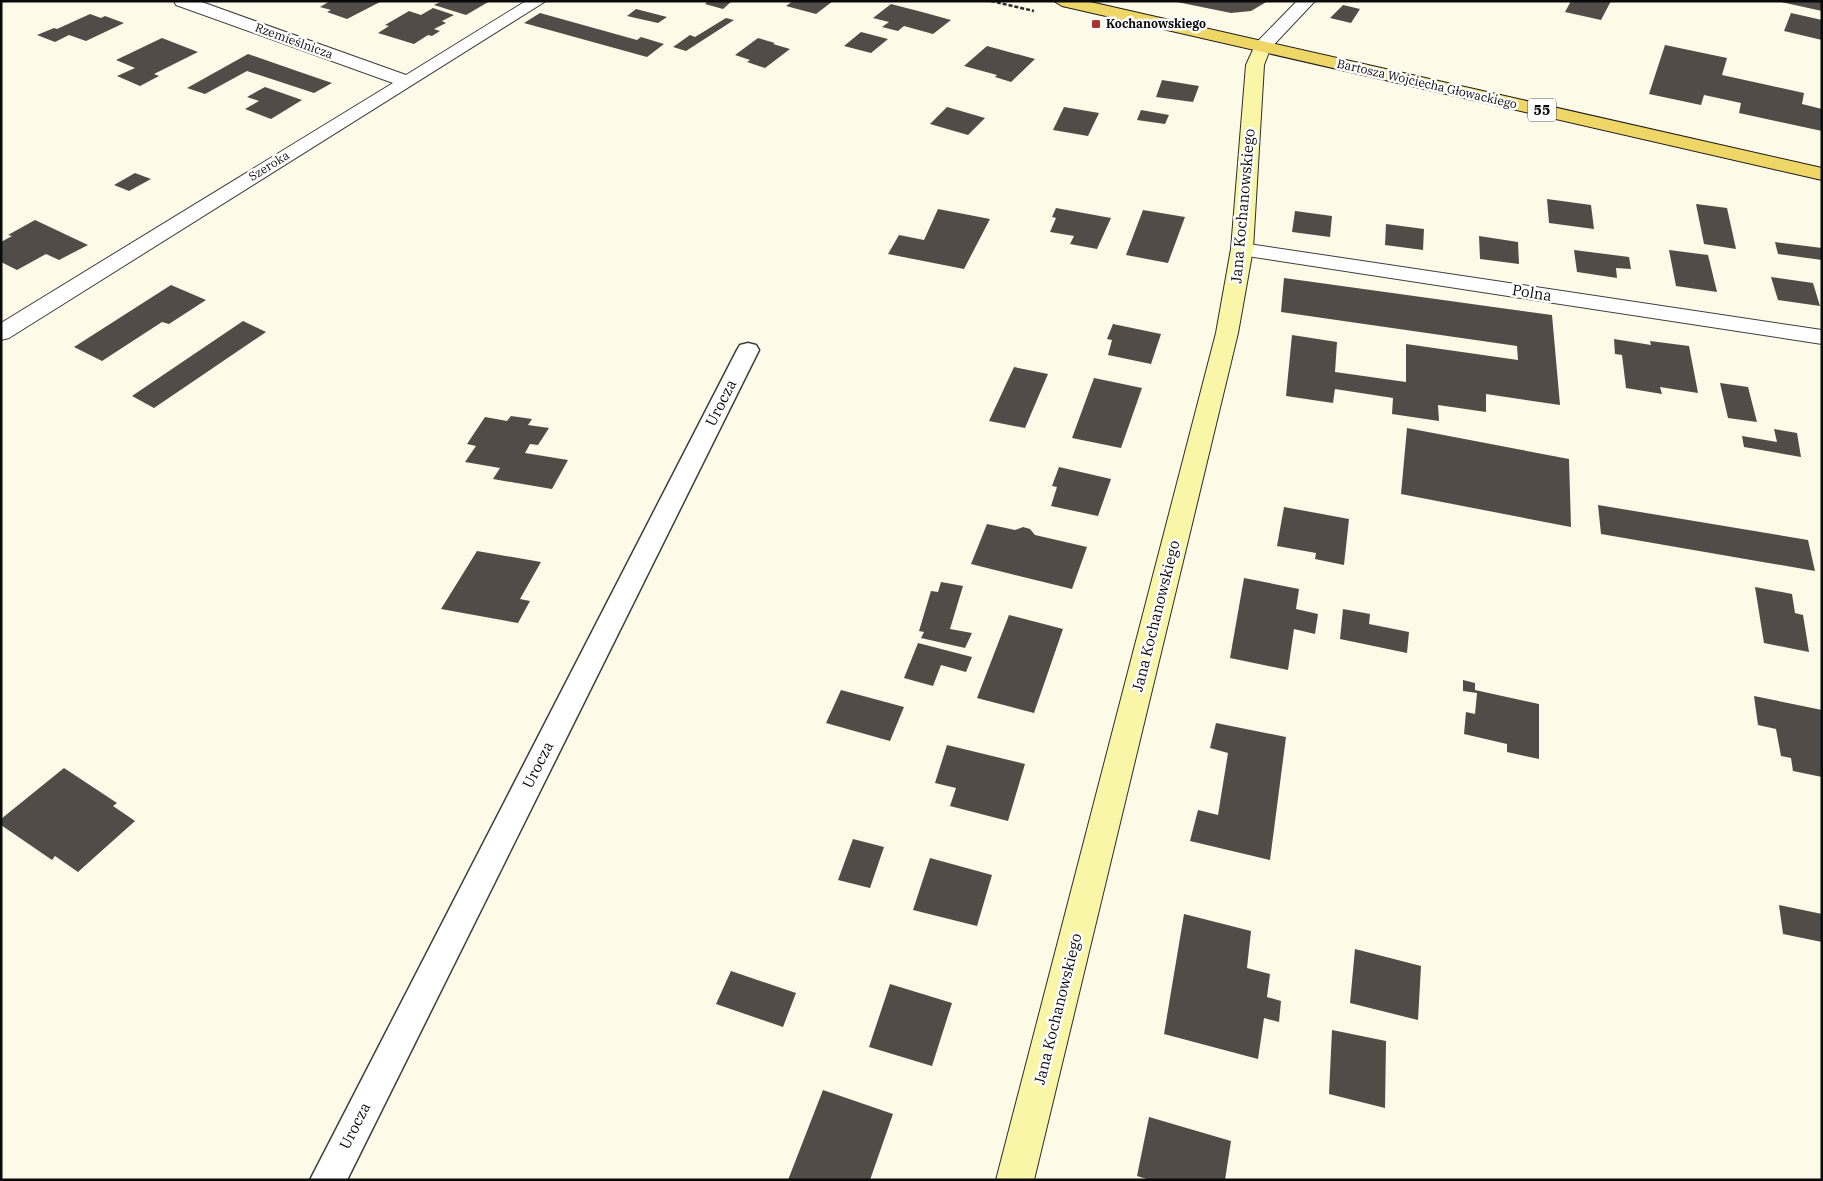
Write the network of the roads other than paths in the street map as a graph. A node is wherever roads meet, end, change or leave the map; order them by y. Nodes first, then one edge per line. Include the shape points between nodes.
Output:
1 (182, 1) edge
2 (538, 1) edge
3 (1062, 1) edge
4 (1307, 1) edge
5 (1262, 46) junction
6 (406, 81) junction
7 (1822, 174) edge
8 (1242, 249) junction
9 (1, 332) edge
10 (1822, 337) edge
11 (748, 350) dead end
12 (328, 1180) edge
13 (1015, 1180) edge

1 - 6 street, Rzemieślnicza
2 - 6 street, Szeroka
3 - 5 main road, Bartosza Wojciecha Głowackiego / 55
4 - 5 street
5 - 7 main road, Bartosza Wojciecha Głowackiego / 55
5 - 8 street, Jana Kochanowskiego via 1254,75
6 - 9 street, Szeroka
8 - 10 street, Polna
8 - 13 street, Jana Kochanowskiego via 1227,333
11 - 12 lane, Urocza

